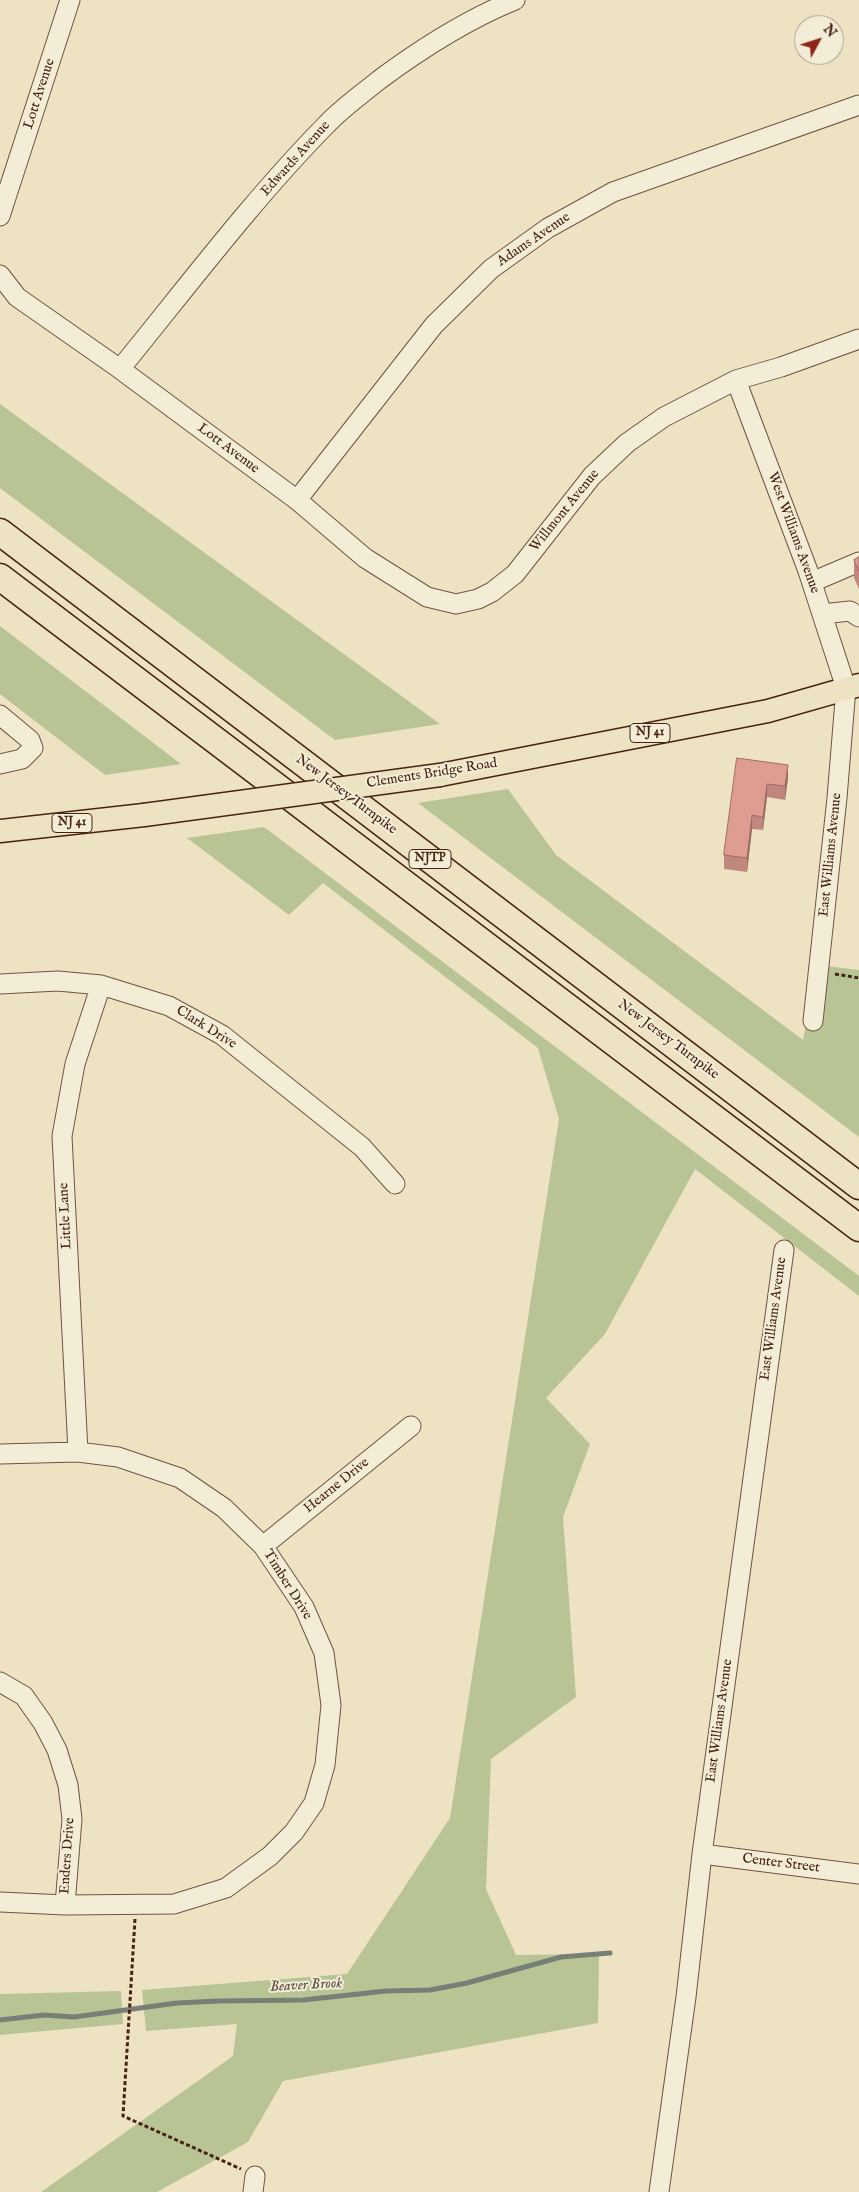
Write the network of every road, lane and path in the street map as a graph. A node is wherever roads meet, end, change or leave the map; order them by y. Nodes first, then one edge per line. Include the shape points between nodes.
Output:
1 (70, 0) edge
2 (515, 0) edge
3 (859, 105) edge
4 (0, 216) edge
5 (0, 275) edge
6 (859, 339) edge
7 (120, 369) junction
8 (736, 380) junction
9 (297, 500) junction
10 (0, 532) edge
11 (859, 562) edge
12 (0, 577) edge
13 (812, 582) junction
14 (465, 602) joint
15 (822, 614) junction
16 (859, 617) edge
17 (853, 686) edge
18 (0, 715) edge
19 (0, 764) edge
20 (0, 831) edge
21 (832, 974) dead end
22 (859, 978) edge
23 (0, 984) edge
24 (101, 985) junction
25 (813, 1021) dead end
26 (395, 1184) dead end
27 (859, 1186) edge
28 (859, 1228) edge
29 (784, 1250) dead end
30 (411, 1426) dead end
31 (78, 1452) junction
32 (0, 1454) edge
33 (263, 1546) junction
34 (0, 1682) edge
35 (702, 1854) junction
36 (859, 1874) edge
37 (0, 1902) edge
38 (136, 1904) junction
39 (65, 1905) junction
40 (254, 2184) edge
41 (659, 2192) edge

1 - 4 street, Lott Avenue
2 - 7 street, Edwards Avenue via 480,14 417,52 328,123 266,192
3 - 9 street, Adams Avenue via 613,192 548,228 491,269 434,325
5 - 7 street, Lott Avenue via 17,297
6 - 8 street, Willmont Avenue
7 - 9 street, Lott Avenue
8 - 13 street, West Williams Avenue
8 - 14 street, Willmont Avenue via 664,417 627,443 592,476 516,574 492,592
9 - 14 street, Lott Avenue via 365,558 427,598 456,604
10 - 27 highway, New Jersey Turnpike / NJTP
11 - 13 street
12 - 28 highway, NJTP
13 - 15 street, West Williams Avenue
15 - 16 street via 850,611
15 - 17 street, West Williams Avenue
17 - 20 main road, Clements Bridge Road / NJ 41, bridge via 768,710 440,774 144,815
17 - 25 street, East Williams Avenue via 837,798
18 - 19 street via 30,740 33,748 22,759
21 - 22 path
23 - 24 street, Clark Drive via 58,981
24 - 26 street, Clark Drive via 169,1006 222,1035 362,1148
24 - 31 street, Little Lane via 75,1064 62,1136
29 - 35 street, East Williams Avenue
30 - 33 street, Hearne Drive
31 - 32 street, Timber Drive
31 - 33 street, Timber Drive via 118,1457 180,1478 224,1508
33 - 38 street, Timber Drive via 304,1607 324,1653 331,1705 325,1765 314,1804 294,1832 270,1856 226,1888 174,1904
34 - 39 street, Enders Drive via 24,1696 42,1723 57,1750 68,1785 72,1819
35 - 36 street, Center Street
35 - 41 street, East Williams Avenue
37 - 39 street, Timber Drive
38 - 39 street, Timber Drive
38 - 40 path via 123,2116

